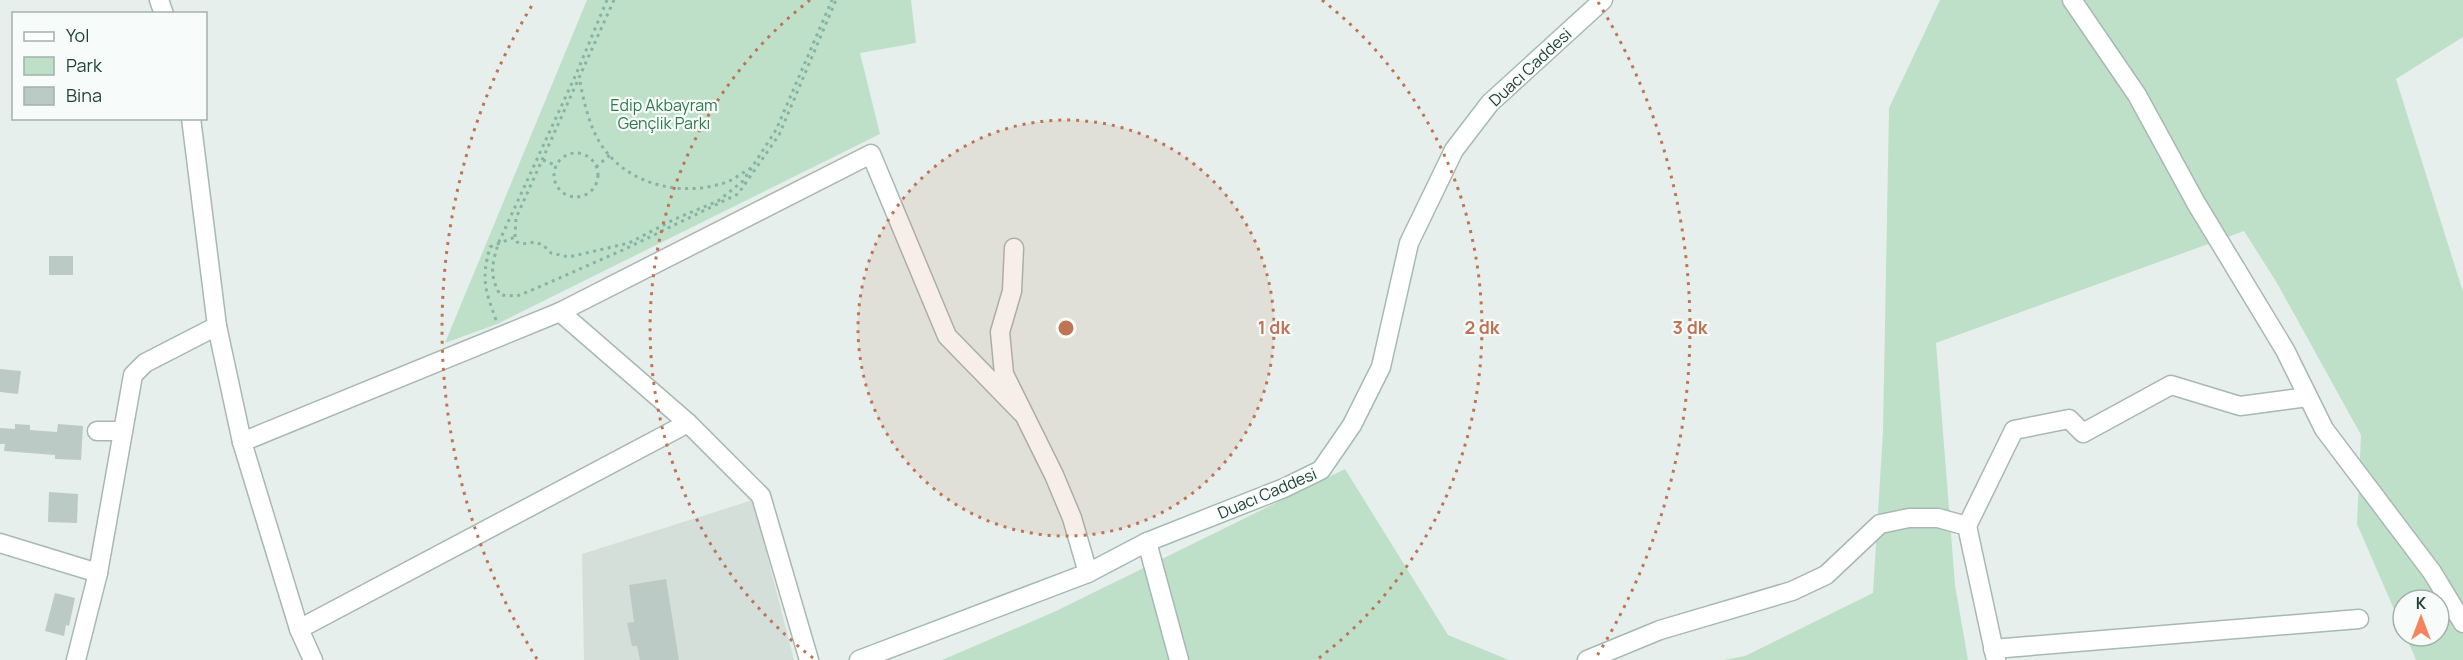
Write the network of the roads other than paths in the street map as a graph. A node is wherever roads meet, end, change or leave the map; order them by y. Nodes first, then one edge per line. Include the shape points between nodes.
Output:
1 (1603, 0) edge
2 (2072, 0) edge
3 (191, 120) edge
4 (1014, 248) dead end
5 (560, 312) junction
6 (217, 326) junction
7 (2308, 397) junction
8 (1022, 413) junction
9 (688, 423) junction
10 (97, 431) dead end
11 (123, 431) junction
12 (242, 442) junction
13 (1967, 526) junction
14 (1147, 542) junction
15 (0, 543) edge
16 (98, 573) junction
17 (1088, 573) junction
18 (2359, 620) dead end
19 (2463, 623) edge
20 (299, 629) junction
21 (1994, 654) edge
22 (76, 660) edge
23 (313, 660) edge
24 (809, 660) edge
25 (859, 660) edge
26 (1179, 660) edge
27 (1587, 660) edge

1 - 14 street, Duacı Caddesi via 1490,103 1454,150 1409,243 1381,367 1352,425 1322,470
2 - 7 street via 2137,95 2196,203 2285,350
3 - 6 street
4 - 8 street via 1011,291 1000,332 1001,354 1004,374
5 - 8 street via 871,154 947,336
5 - 9 street
5 - 12 street
6 - 11 street via 145,363 133,375
6 - 12 street
7 - 13 street via 2240,406 2171,385 2083,433 2069,419 2014,430
7 - 19 street via 2324,429 2432,572
8 - 17 street via 1072,518
9 - 20 street
9 - 24 street via 761,496
10 - 11 street
11 - 16 street
12 - 20 street
13 - 21 street
13 - 27 street via 1938,518 1880,524 1826,575 1792,591 1660,630
14 - 17 street, Duacı Caddesi
14 - 26 street
15 - 16 street
16 - 22 street
17 - 25 street, Duacı Caddesi
18 - 21 street
20 - 23 street

